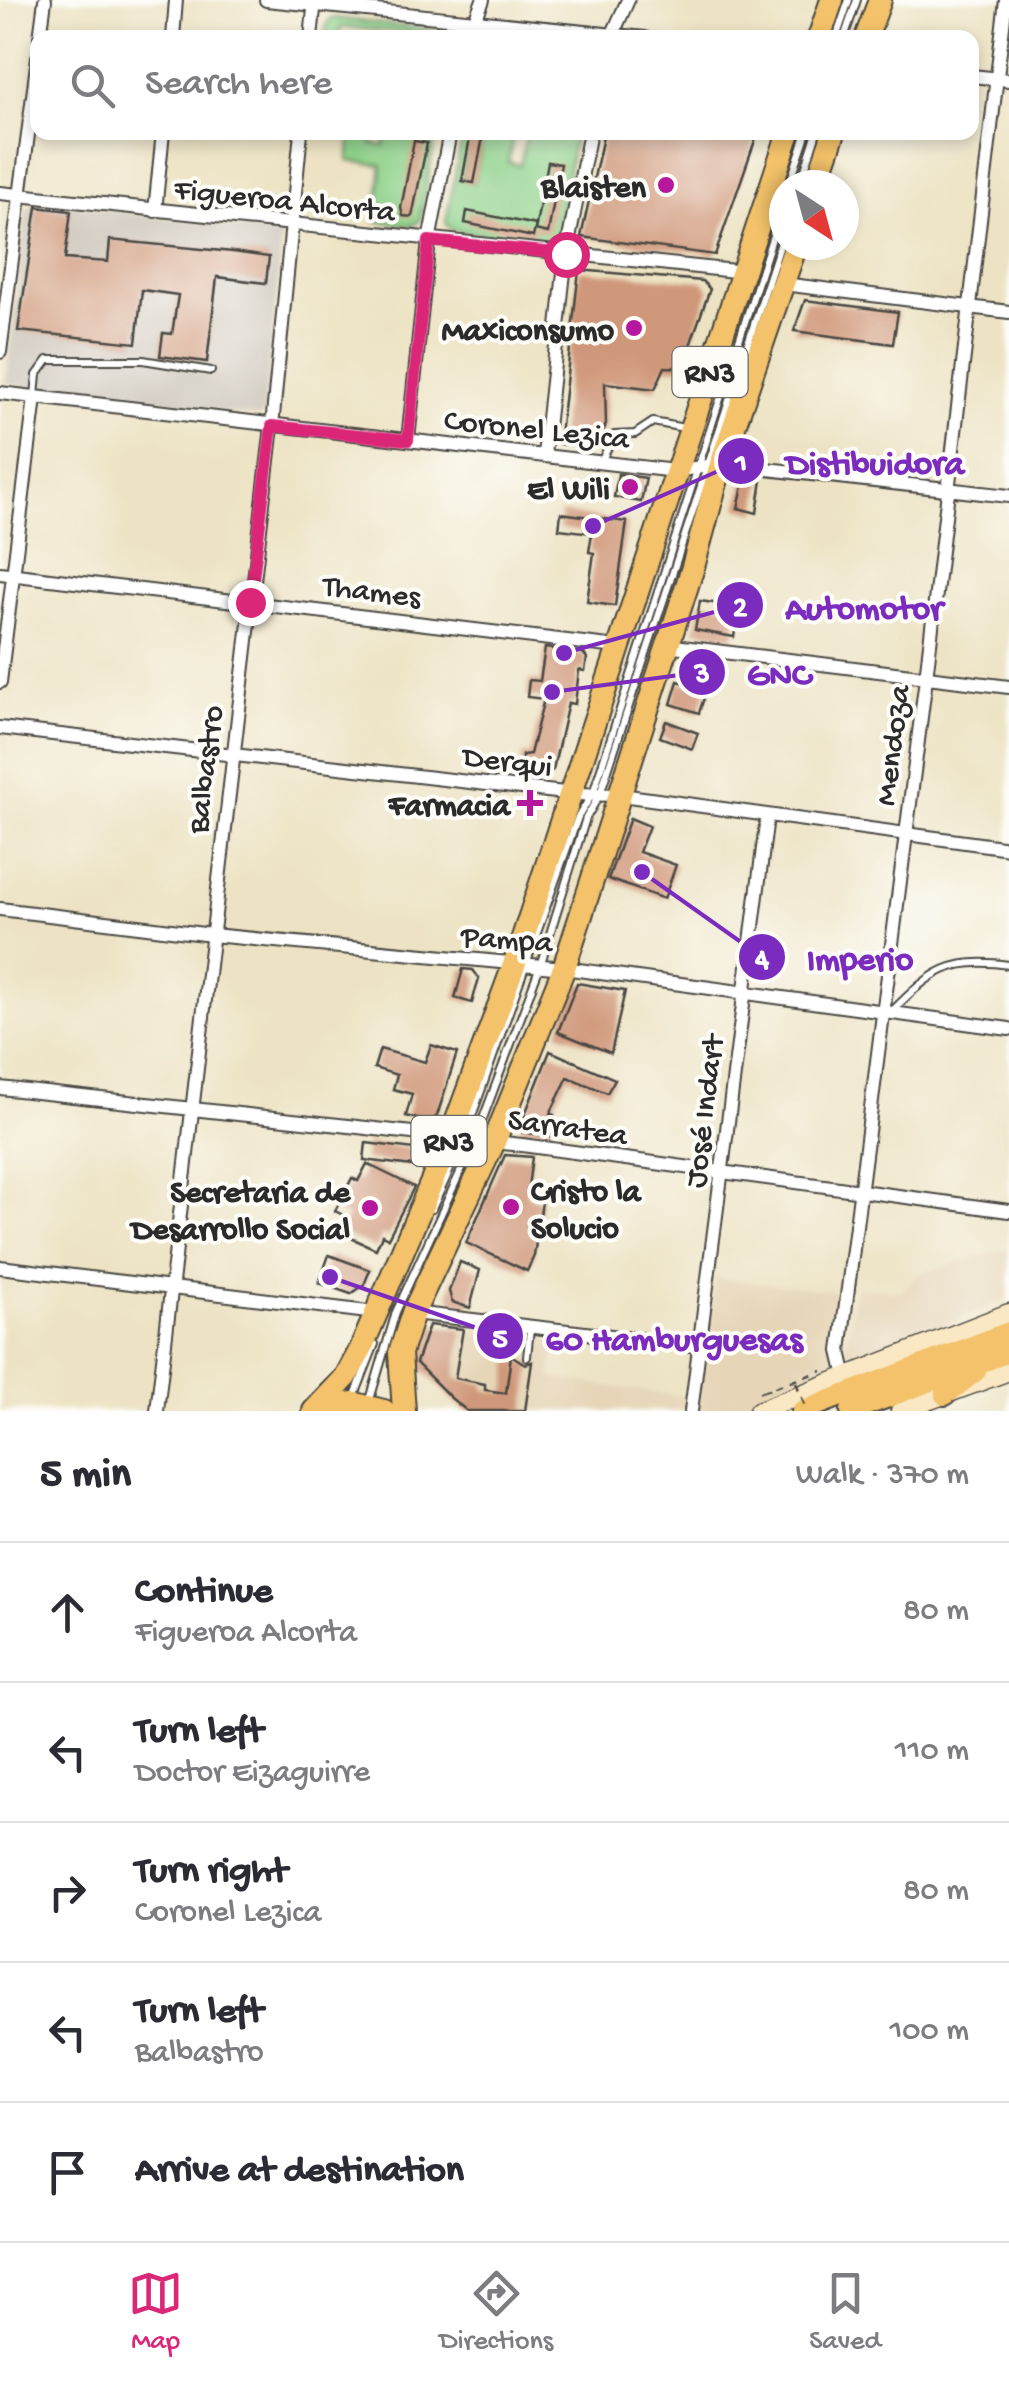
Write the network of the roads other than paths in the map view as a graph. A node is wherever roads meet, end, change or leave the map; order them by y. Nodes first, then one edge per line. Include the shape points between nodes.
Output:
1 (44, 0) edge
2 (176, 0) edge
3 (266, 0) edge
4 (483, 0) edge
5 (628, 0) edge
6 (832, 0) edge
7 (849, 0) edge
8 (857, 0) edge
9 (880, 0) edge
10 (1006, 0) edge
11 (315, 3) edge
12 (473, 21) junction
13 (41, 30) edge
14 (173, 30) edge
15 (312, 30) edge
16 (470, 30) edge
17 (556, 30) edge
18 (615, 30) edge
19 (822, 30) edge
20 (839, 30) edge
21 (847, 30) edge
22 (869, 30) edge
23 (1003, 80) edge
24 (30, 118) edge
25 (162, 140) edge
26 (300, 140) edge
27 (448, 140) edge
28 (588, 140) edge
29 (786, 140) edge
30 (804, 140) edge
31 (814, 140) edge
32 (831, 140) edge
33 (794, 170) edge
34 (805, 170) edge
35 (821, 170) edge
36 (0, 193) edge
37 (20, 195) junction
38 (155, 211) junction
39 (291, 225) junction
40 (429, 241) junction
41 (769, 248) edge
42 (566, 254) junction
43 (774, 260) edge
44 (791, 260) edge
45 (744, 272) junction
46 (783, 284) junction
47 (970, 308) junction
48 (1009, 312) edge
49 (0, 352) edge
50 (211, 371) dead end
51 (0, 393) edge
52 (35, 398) junction
53 (272, 426) junction
54 (690, 429) junction
55 (408, 440) junction
56 (544, 455) junction
57 (601, 462) junction
58 (699, 467) junction
59 (948, 488) junction
60 (1009, 496) edge
61 (6, 574) edge
62 (250, 602) junction
63 (666, 645) junction
64 (617, 647) junction
65 (926, 678) junction
66 (0, 682) edge
67 (1009, 688) edge
68 (0, 728) edge
69 (232, 754) junction
70 (597, 794) junction
71 (767, 818) junction
72 (907, 832) junction
73 (1009, 848) edge
74 (0, 909) edge
75 (212, 935) junction
76 (1009, 965) edge
77 (526, 966) junction
78 (564, 968) junction
79 (745, 994) junction
80 (887, 1013) junction
81 (1009, 1029) edge
82 (0, 1088) edge
83 (190, 1111) junction
84 (471, 1140) junction
85 (722, 1174) junction
86 (862, 1194) junction
87 (1009, 1211) edge
88 (0, 1267) edge
89 (170, 1288) junction
90 (376, 1313) junction
91 (414, 1313) junction
92 (1009, 1313) edge
93 (530, 1328) junction
94 (1009, 1332) edge
95 (698, 1346) junction
96 (527, 1357) dead end
97 (1005, 1360) edge
98 (846, 1376) junction
99 (945, 1394) joint
100 (364, 1408) edge
101 (157, 1411) edge
102 (315, 1411) edge
103 (404, 1411) edge
104 (691, 1411) edge
105 (758, 1411) edge
106 (804, 1411) edge
107 (852, 1411) edge
108 (900, 1411) edge

1 - 13 street
2 - 14 street
3 - 11 street
4 - 12 street
5 - 18 street
6 - 19 highway
7 - 20 lane
8 - 21 lane
9 - 22 highway
10 - 23 street, Mendoza
11 - 12 street
11 - 15 street
12 - 16 street
12 - 17 street
23 - 47 street, Mendoza
24 - 37 street
25 - 38 street
26 - 39 street, Balbastro
27 - 40 street
28 - 42 street
29 - 45 highway, RN3
30 - 33 lane
31 - 34 lane
32 - 35 highway
36 - 37 street, Figueroa Alcorta
37 - 38 street, Figueroa Alcorta
37 - 49 street
38 - 39 street, Figueroa Alcorta
39 - 40 street, Figueroa Alcorta
39 - 53 street, Balbastro
40 - 42 street, Figueroa Alcorta
40 - 55 street
41 - 58 lane
42 - 45 street, Figueroa Alcorta
42 - 56 street
43 - 58 lane
44 - 46 highway, RN3
45 - 54 highway, RN3
46 - 47 street
46 - 58 highway, RN3
47 - 48 street
47 - 59 street, Mendoza
50 - 52 lane via 143,360 48,360 37,375
51 - 52 street, Coronel Lezica
52 - 53 street, Coronel Lezica
52 - 61 street
53 - 55 street, Coronel Lezica
53 - 62 street, Balbastro
54 - 57 lane via 653,422 635,434 614,435
54 - 58 highway, RN3
55 - 56 street, Coronel Lezica
56 - 57 street, Coronel Lezica
57 - 58 street, Coronel Lezica
58 - 59 street, Coronel Lezica
58 - 63 highway, RN3
58 - 64 highway, RN3
58 - 70 lane
59 - 60 street, Coronel Lezica
59 - 65 street, Mendoza
61 - 62 street, Thames
61 - 66 street
62 - 64 street, Thames
62 - 69 street, Balbastro
63 - 65 street
63 - 70 highway, RN3
64 - 70 highway, RN3
65 - 67 street
65 - 72 street, Mendoza
68 - 69 street, Derqui
69 - 70 street, Derqui
69 - 75 street, Balbastro
70 - 71 street, Derqui
70 - 77 highway, RN3
70 - 78 highway, RN3
71 - 72 street, Derqui
71 - 79 street, José Indart
72 - 73 street, Derqui
72 - 80 street, Mendoza
74 - 75 street, Pampa
75 - 77 street, Pampa
75 - 83 street, Balbastro
76 - 80 lane via 956,962
77 - 78 street, Pampa
77 - 84 highway, RN3
78 - 79 street, Pampa
78 - 84 highway, RN3
79 - 80 street, Pampa
79 - 85 street, José Indart
80 - 81 street, Pampa
80 - 86 street, Mendoza
82 - 83 street, Sarratea
83 - 84 street, Sarratea
83 - 89 street, Balbastro
84 - 85 street, Sarratea
84 - 90 highway, RN3
84 - 91 highway, RN3
84 - 100 lane via 396,1312
84 - 100 lane via 388,1308
85 - 86 street, Sarratea
85 - 95 street, José Indart
86 - 87 street, Sarratea
86 - 98 street, Mendoza via 840,1350
88 - 89 street
89 - 90 street
89 - 101 street, Balbastro
90 - 102 highway, RN3 via 346,1376
91 - 93 street
91 - 103 highway, RN3 via 398,1366
92 - 98 street
93 - 95 street
93 - 96 lane
94 - 106 main road
95 - 104 street, José Indart
97 - 99 main road
97 - 107 main road
98 - 105 street
99 - 108 street
100 - 102 highway, RN3

